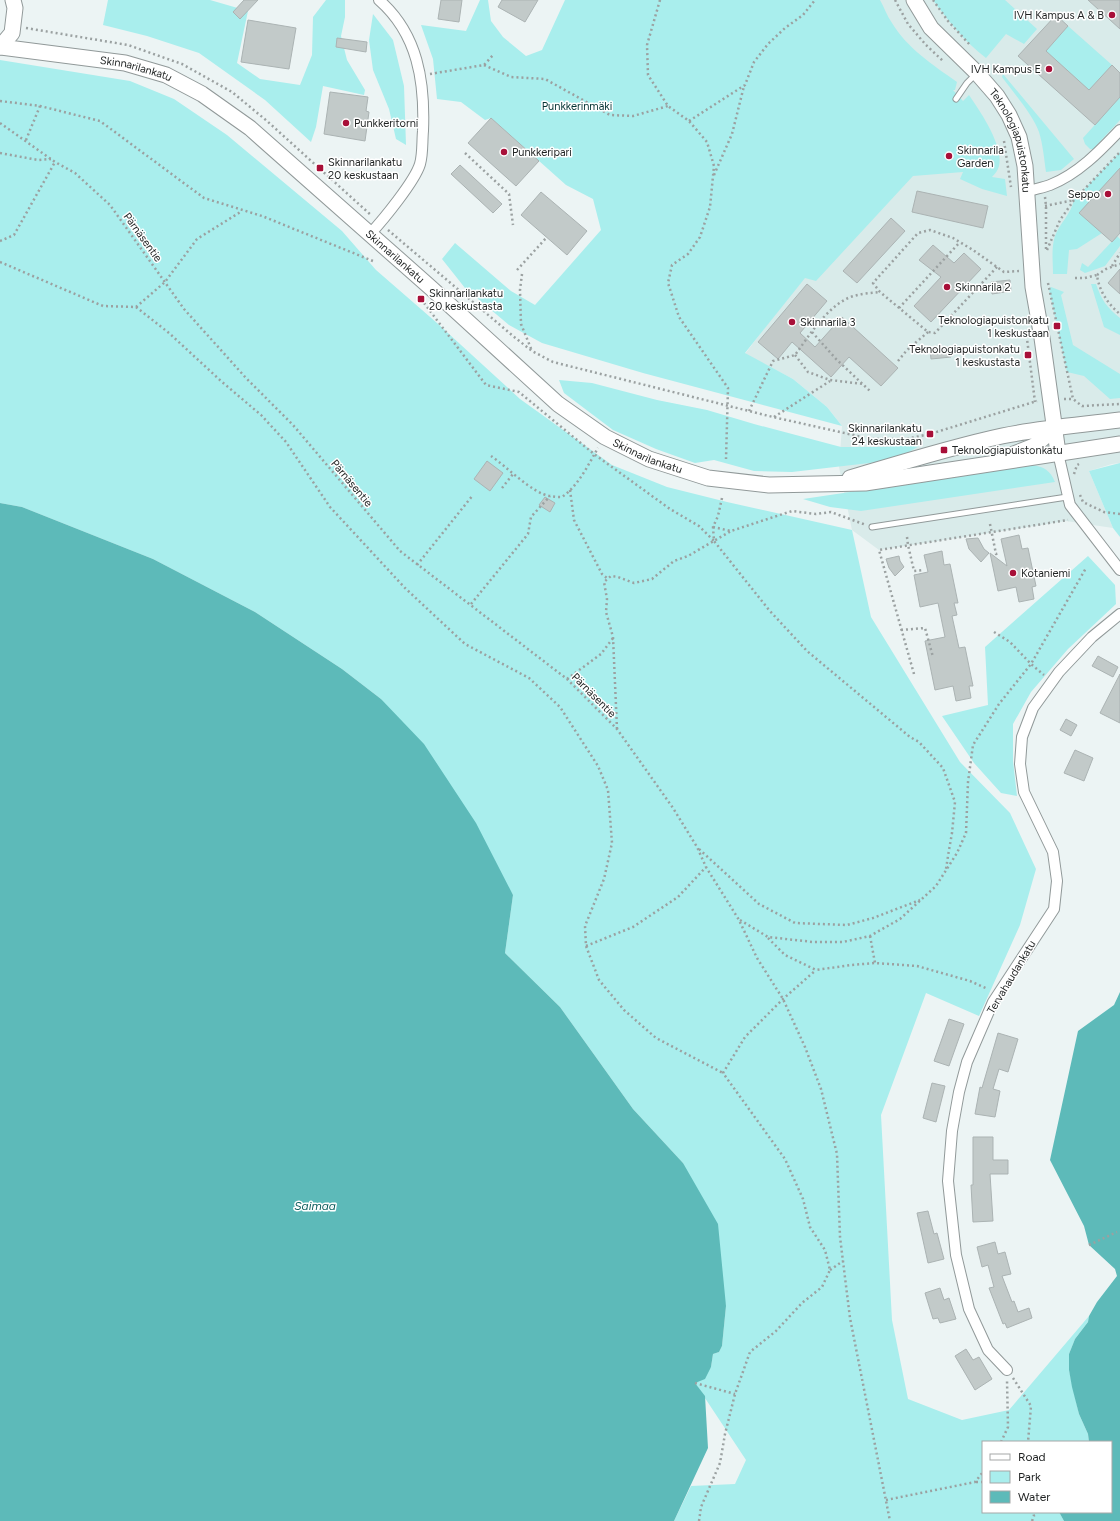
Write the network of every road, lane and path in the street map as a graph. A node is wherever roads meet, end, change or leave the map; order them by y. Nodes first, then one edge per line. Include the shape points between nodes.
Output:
1 (3, 0) edge
2 (13, 0) edge
3 (660, 0) edge
4 (815, 0) edge
5 (895, 0) edge
6 (914, 0) edge
7 (384, 2) edge
8 (0, 3) edge
9 (0, 47) edge
10 (494, 54) dead end
11 (944, 62) dead end
12 (484, 65) junction
13 (977, 73) junction
14 (420, 76) junction
15 (744, 85) junction
16 (956, 99) dead end
17 (0, 101) edge
18 (40, 106) junction
19 (668, 106) junction
20 (689, 121) junction
21 (0, 123) edge
22 (1120, 130) edge
23 (1002, 135) dead end
24 (26, 140) junction
25 (1120, 152) edge
26 (0, 153) edge
27 (465, 153) dead end
28 (51, 159) junction
29 (55, 162) junction
30 (713, 179) junction
31 (1012, 188) dead end
32 (1026, 192) junction
33 (1074, 200) junction
34 (243, 210) junction
35 (1027, 210) junction
36 (513, 225) dead end
37 (370, 234) junction
38 (395, 235) dead end
39 (547, 237) dead end
40 (0, 241) edge
41 (960, 242) junction
42 (1046, 253) dead end
43 (1120, 253) edge
44 (373, 261) dead end
45 (0, 262) edge
46 (1120, 264) edge
47 (997, 267) junction
48 (1112, 267) junction
49 (517, 270) dead end
50 (522, 274) dead end
51 (1097, 275) junction
52 (1021, 277) dead end
53 (1075, 278) dead end
54 (165, 282) junction
55 (880, 292) junction
56 (421, 299) dead end
57 (136, 308) junction
58 (899, 308) junction
59 (1120, 314) edge
60 (1025, 325) dead end
61 (812, 332) junction
62 (928, 332) junction
63 (532, 351) junction
64 (795, 355) junction
65 (898, 361) dead end
66 (830, 380) junction
67 (864, 384) junction
68 (870, 391) dead end
69 (1073, 399) dead end
70 (1120, 404) edge
71 (728, 406) junction
72 (749, 411) junction
73 (773, 417) junction
74 (1120, 420) edge
75 (1055, 428) junction
76 (605, 437) junction
77 (1120, 444) edge
78 (1058, 453) junction
79 (594, 454) junction
80 (491, 456) dead end
81 (726, 459) dead end
82 (1084, 462) dead end
83 (513, 474) junction
84 (1073, 476) dead end
85 (894, 479) junction
86 (830, 484) junction
87 (502, 488) dead end
88 (570, 490) junction
89 (473, 495) dead end
90 (550, 496) junction
91 (1067, 497) junction
92 (722, 498) dead end
93 (1083, 502) dead end
94 (1120, 514) edge
95 (1080, 518) junction
96 (990, 524) dead end
97 (713, 527) junction
98 (872, 527) joint
99 (732, 531) junction
100 (992, 532) junction
101 (907, 537) dead end
102 (714, 541) junction
103 (908, 545) junction
104 (1000, 553) dead end
105 (417, 565) junction
106 (1086, 568) dead end
107 (923, 570) dead end
108 (1120, 570) edge
109 (608, 579) junction
110 (471, 604) junction
111 (1120, 614) edge
112 (901, 630) junction
113 (994, 632) dead end
114 (613, 637) junction
115 (933, 657) dead end
116 (1031, 664) junction
117 (914, 674) dead end
118 (567, 678) junction
119 (1052, 682) junction
120 (617, 729) junction
121 (697, 847) junction
122 (706, 867) junction
123 (946, 869) junction
124 (922, 900) junction
125 (739, 920) junction
126 (870, 936) junction
127 (768, 937) junction
128 (586, 946) junction
129 (875, 963) junction
130 (816, 970) junction
131 (998, 994) junction
132 (783, 999) junction
133 (723, 1073) junction
134 (1117, 1232) dead end
135 (1089, 1245) dead end
136 (843, 1261) junction
137 (830, 1270) junction
138 (1007, 1370) junction
139 (695, 1383) dead end
140 (735, 1394) junction
141 (1001, 1441) edge
142 (1028, 1441) edge
143 (982, 1473) edge
144 (975, 1482) junction
145 (982, 1482) edge
146 (886, 1500) junction
147 (699, 1521) edge
148 (890, 1521) edge

1 - 8 main road
2 - 9 main road via 15,8 12,33
3 - 19 path via 647,45 648,75
4 - 15 path via 803,16 768,44 754,62
5 - 11 path via 908,24
6 - 13 main road, Teknologiapuistonkatu via 931,28
7 - 14 street via 401,25 416,54
9 - 37 main road, Skinnarilankatu via 124,63 166,75 202,94 250,128
10 - 12 path
12 - 14 path
12 - 19 path via 510,77 546,79 610,115 633,116
13 - 16 lane
13 - 32 main road, Teknologiapuistonkatu via 997,96 1019,137 1025,166
14 - 37 street via 424,112 420,164 413,178
15 - 20 path
15 - 30 path via 732,134
17 - 18 path
18 - 24 path
18 - 34 path via 100,121 204,198
19 - 20 path
20 - 30 path via 707,142 714,166
21 - 24 path, Pärnäsentie
22 - 32 street via 1088,162 1075,171 1051,185
23 - 31 path
24 - 28 path, Pärnäsentie
25 - 33 path
26 - 28 path via 38,160
27 - 36 path via 510,194
28 - 29 path, Pärnäsentie
29 - 40 path via 14,235
29 - 54 path, Pärnäsentie via 75,173 110,205
30 - 71 path via 710,207 700,237 688,254 672,264 668,283 679,317 728,388
32 - 35 main road, Teknologiapuistonkatu
33 - 35 path
33 - 42 path via 1060,220
34 - 44 path
34 - 54 path via 197,239
35 - 75 main road, Teknologiapuistonkatu via 1032,287
37 - 76 main road, Skinnarilankatu via 558,404
38 - 63 path
39 - 49 path
41 - 47 path
41 - 55 path via 930,230 918,233 874,283
41 - 58 path
43 - 48 path
45 - 57 path via 103,306
46 - 48 path
47 - 52 path via 1004,272 1020,271
47 - 62 path via 935,333
48 - 51 path
50 - 63 path via 521,324
51 - 53 path
51 - 59 path via 1098,286
54 - 57 path
54 - 105 path, Pärnäsentie via 184,309 246,378 293,425 400,551
55 - 58 path
55 - 61 path via 846,299
56 - 79 path via 486,385 519,392
57 - 128 path via 169,333 261,415 286,442 330,507 405,588 465,644 530,678 560,707 598,766 608,790 612,843 604,879 585,926
58 - 62 path
60 - 73 path via 1035,402 906,439 871,439
61 - 64 path
61 - 67 path via 836,359
62 - 65 path
63 - 71 path via 553,362
64 - 66 path via 808,372
64 - 72 path via 773,361
66 - 67 path
66 - 73 path
67 - 68 path
69 - 70 path via 1082,406
71 - 72 path
71 - 81 path
72 - 73 path
74 - 75 main road
75 - 78 main road, Teknologiapuistonkatu
75 - 85 main road, Skinnarilankatu via 1034,446 1016,453 918,470
75 - 86 main road, Skinnarilankatu via 1004,436 944,450
76 - 79 path
76 - 86 main road, Skinnarilankatu via 649,459 708,478 769,485
77 - 78 main road, Skinnarilankatu
78 - 85 main road, Skinnarilankatu
78 - 91 street
79 - 88 path
79 - 102 path via 670,509 699,526
80 - 83 path
82 - 84 path via 1077,465
83 - 87 path
83 - 90 path via 544,495
85 - 86 main road, Skinnarilankatu via 865,484
88 - 90 path via 562,497
88 - 109 path via 574,520 602,574
89 - 105 path
90 - 110 path via 531,517 528,534
91 - 95 street
91 - 98 lane
92 - 97 path
93 - 94 path via 1104,512
95 - 100 path
95 - 108 street
96 - 100 path
97 - 99 path
97 - 102 path
98 - 99 path via 831,512 816,514 792,511
99 - 102 path
100 - 103 path
100 - 104 path via 996,554
101 - 103 path
102 - 109 path via 674,561 652,579 634,583 618,577 611,576
102 - 123 path via 769,610 807,651 919,742 943,768 955,802
103 - 107 path via 914,571
103 - 112 path via 879,550
105 - 110 path, Pärnäsentie
106 - 116 path
109 - 114 path via 604,582 606,612
110 - 118 path, Pärnäsentie
111 - 119 street, Tervahaudankatu via 1092,638
112 - 115 path via 925,628
112 - 117 path
113 - 116 path via 1010,642
114 - 118 path via 601,654
114 - 120 path
116 - 119 path
116 - 123 path via 999,704 973,745 968,782 966,833
118 - 120 path, Pärnäsentie
119 - 131 street, Tervahaudankatu via 1033,708 1022,737 1020,764 1024,792 1053,852 1057,881 1054,909
120 - 121 path, Pärnäsentie via 673,808
121 - 122 path
121 - 124 path via 759,904 795,923 847,925
122 - 125 path
122 - 128 path via 678,897 646,919
123 - 124 path via 936,886
124 - 126 path via 900,919
125 - 127 path
125 - 132 path via 757,958
126 - 127 path via 843,942
126 - 129 path
127 - 130 path via 785,955
128 - 133 path via 599,980 624,1010 656,1038
129 - 130 path
129 - 131 path via 917,966 970,981
130 - 132 path
131 - 138 street, Tervahaudankatu via 967,1062 952,1131 948,1181 956,1255 969,1309 988,1350
132 - 133 path via 745,1037
132 - 136 path via 821,1089 837,1154
133 - 137 path via 785,1159 803,1199 810,1227 824,1250
134 - 135 path
136 - 137 path
136 - 146 path via 850,1318
137 - 140 path via 822,1287 750,1352
138 - 141 path via 1008,1427
138 - 142 path via 1030,1406
139 - 140 path
140 - 147 path via 720,1463 701,1507
143 - 144 path
144 - 145 path
144 - 146 path
146 - 148 path

